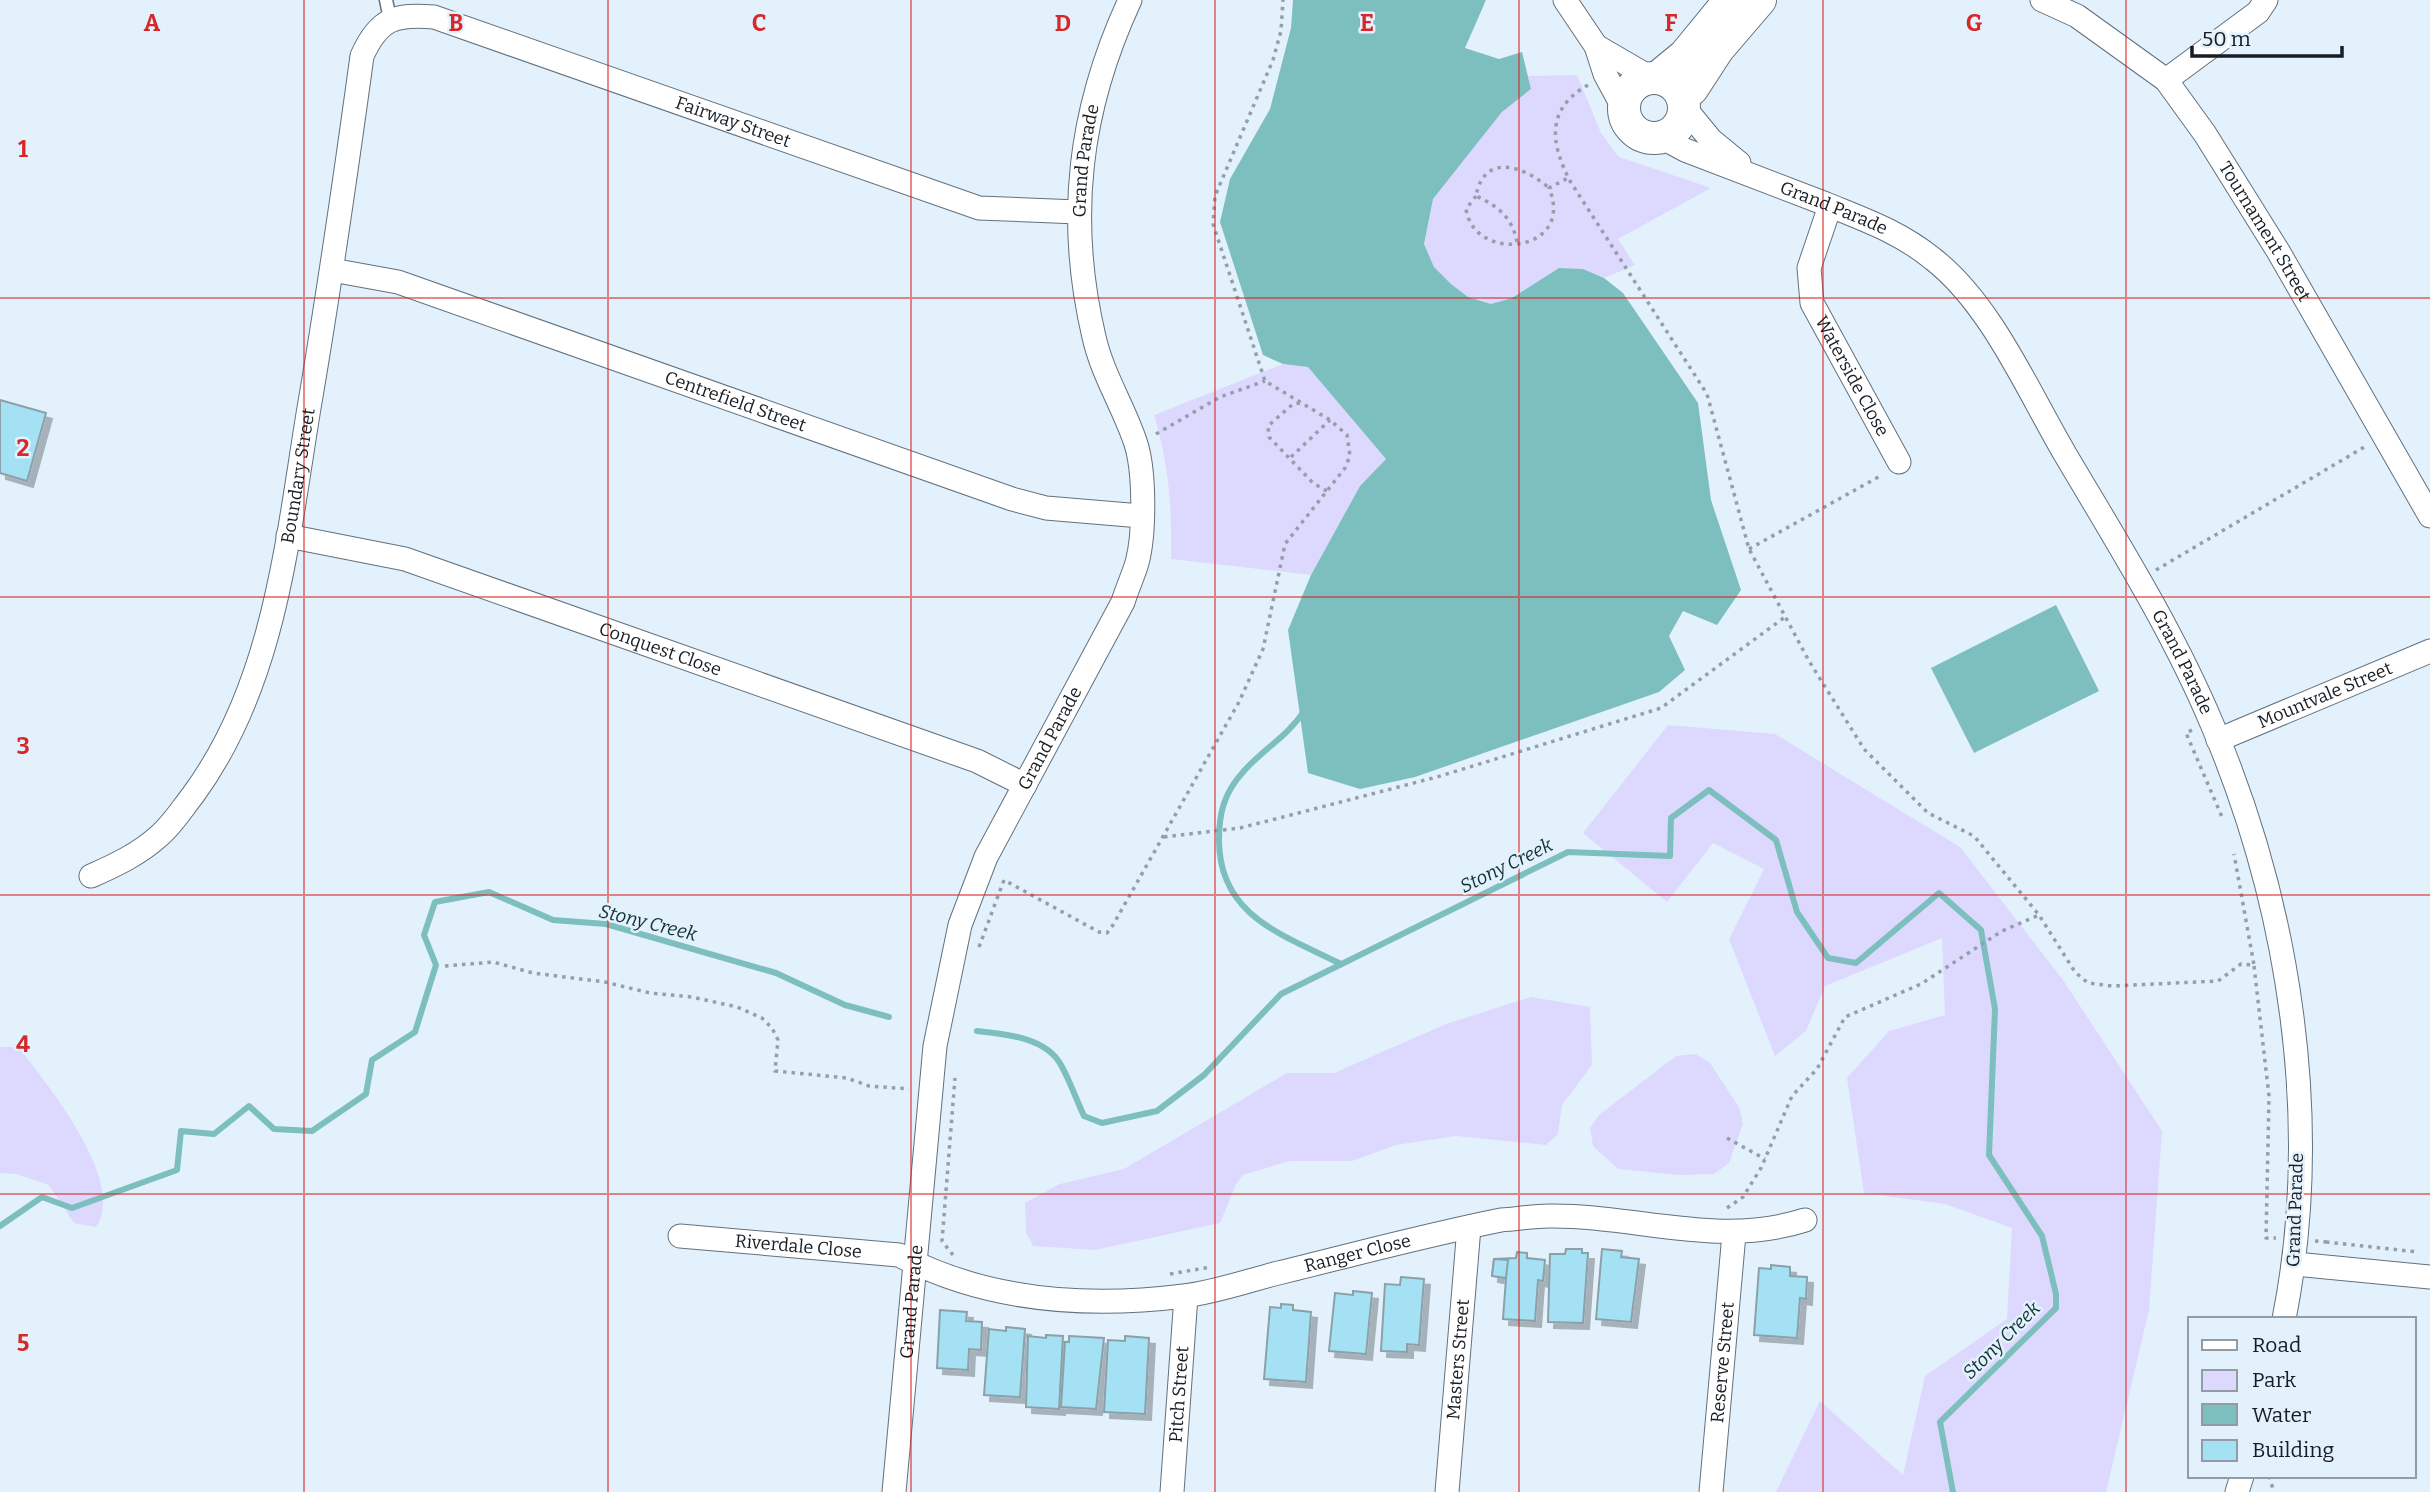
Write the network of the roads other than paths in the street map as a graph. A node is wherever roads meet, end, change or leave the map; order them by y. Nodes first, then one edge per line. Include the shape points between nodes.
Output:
1 (1130, 0) edge
2 (1566, 0) edge
3 (1730, 0) edge
4 (1760, 0) edge
5 (2042, 0) edge
6 (2266, 0) edge
7 (388, 9) edge
8 (1596, 46) junction
9 (1654, 78) junction
10 (2166, 80) junction
11 (1683, 102) junction
12 (1624, 109) junction
13 (1661, 137) junction
14 (1752, 174) junction
15 (1830, 206) junction
16 (1078, 212) junction
17 (332, 270) junction
18 (1899, 462) road end
19 (1141, 516) junction
20 (2430, 516) edge
21 (288, 536) junction
22 (2430, 651) edge
23 (2218, 740) junction
24 (1024, 785) junction
25 (91, 876) dead end
26 (1805, 1220) dead end
27 (1469, 1227) junction
28 (1734, 1234) junction
29 (680, 1236) dead end
30 (914, 1263) junction
31 (2295, 1264) junction
32 (2430, 1277) edge
33 (1186, 1296) junction
34 (2284, 1317) edge
35 (894, 1492) edge
36 (1172, 1492) edge
37 (1447, 1492) edge
38 (1711, 1492) edge

1 - 16 street, Grand Parade via 1108,47 1093,106 1080,163
2 - 8 street
3 - 9 street via 1685,55
4 - 11 street via 1718,49
5 - 10 street, Tournament Street via 2077,16
6 - 10 street via 2258,12
7 - 16 street, Fairway Street via 434,16 979,208
7 - 17 street, Boundary Street via 362,56
8 - 9 street
8 - 12 street
9 - 11 street via 1668,82
9 - 12 street via 1630,90
10 - 20 street, Tournament Street via 2249,204
11 - 13 street via 1678,126
11 - 14 street, Grand Parade via 1711,141
12 - 13 street via 1640,135
13 - 14 street, Grand Parade
14 - 15 street, Grand Parade
15 - 18 street, Waterside Close via 1809,268 1812,303
15 - 23 street, Grand Parade via 1893,230 1936,261 1981,311 2139,580 2176,647
16 - 19 street, Grand Parade via 1094,338 1136,444
17 - 19 street, Centrefield Street via 398,282 1012,499 1046,508
17 - 21 street, Boundary Street
19 - 24 street, Grand Parade via 1138,560 1122,603
21 - 24 street, Conquest Close via 405,559 977,761
21 - 25 street, Boundary Street via 264,649 231,733 209,773 161,835 134,856
22 - 23 street, Mountvale Street
23 - 31 street, Grand Parade via 2252,838 2286,968 2298,1110
24 - 30 street, Grand Parade via 986,857 960,925 935,1046
26 - 28 street, Ranger Close
27 - 28 street, Ranger Close via 1549,1216
27 - 33 street, Ranger Close
27 - 37 street, Masters Street
28 - 38 street, Reserve Street
29 - 30 street, Riverdale Close via 900,1255
30 - 33 street, Ranger Close via 930,1272 1026,1297 1116,1301
30 - 35 street, Grand Parade
31 - 32 street
31 - 34 street, Grand Parade
33 - 36 street, Pitch Street

